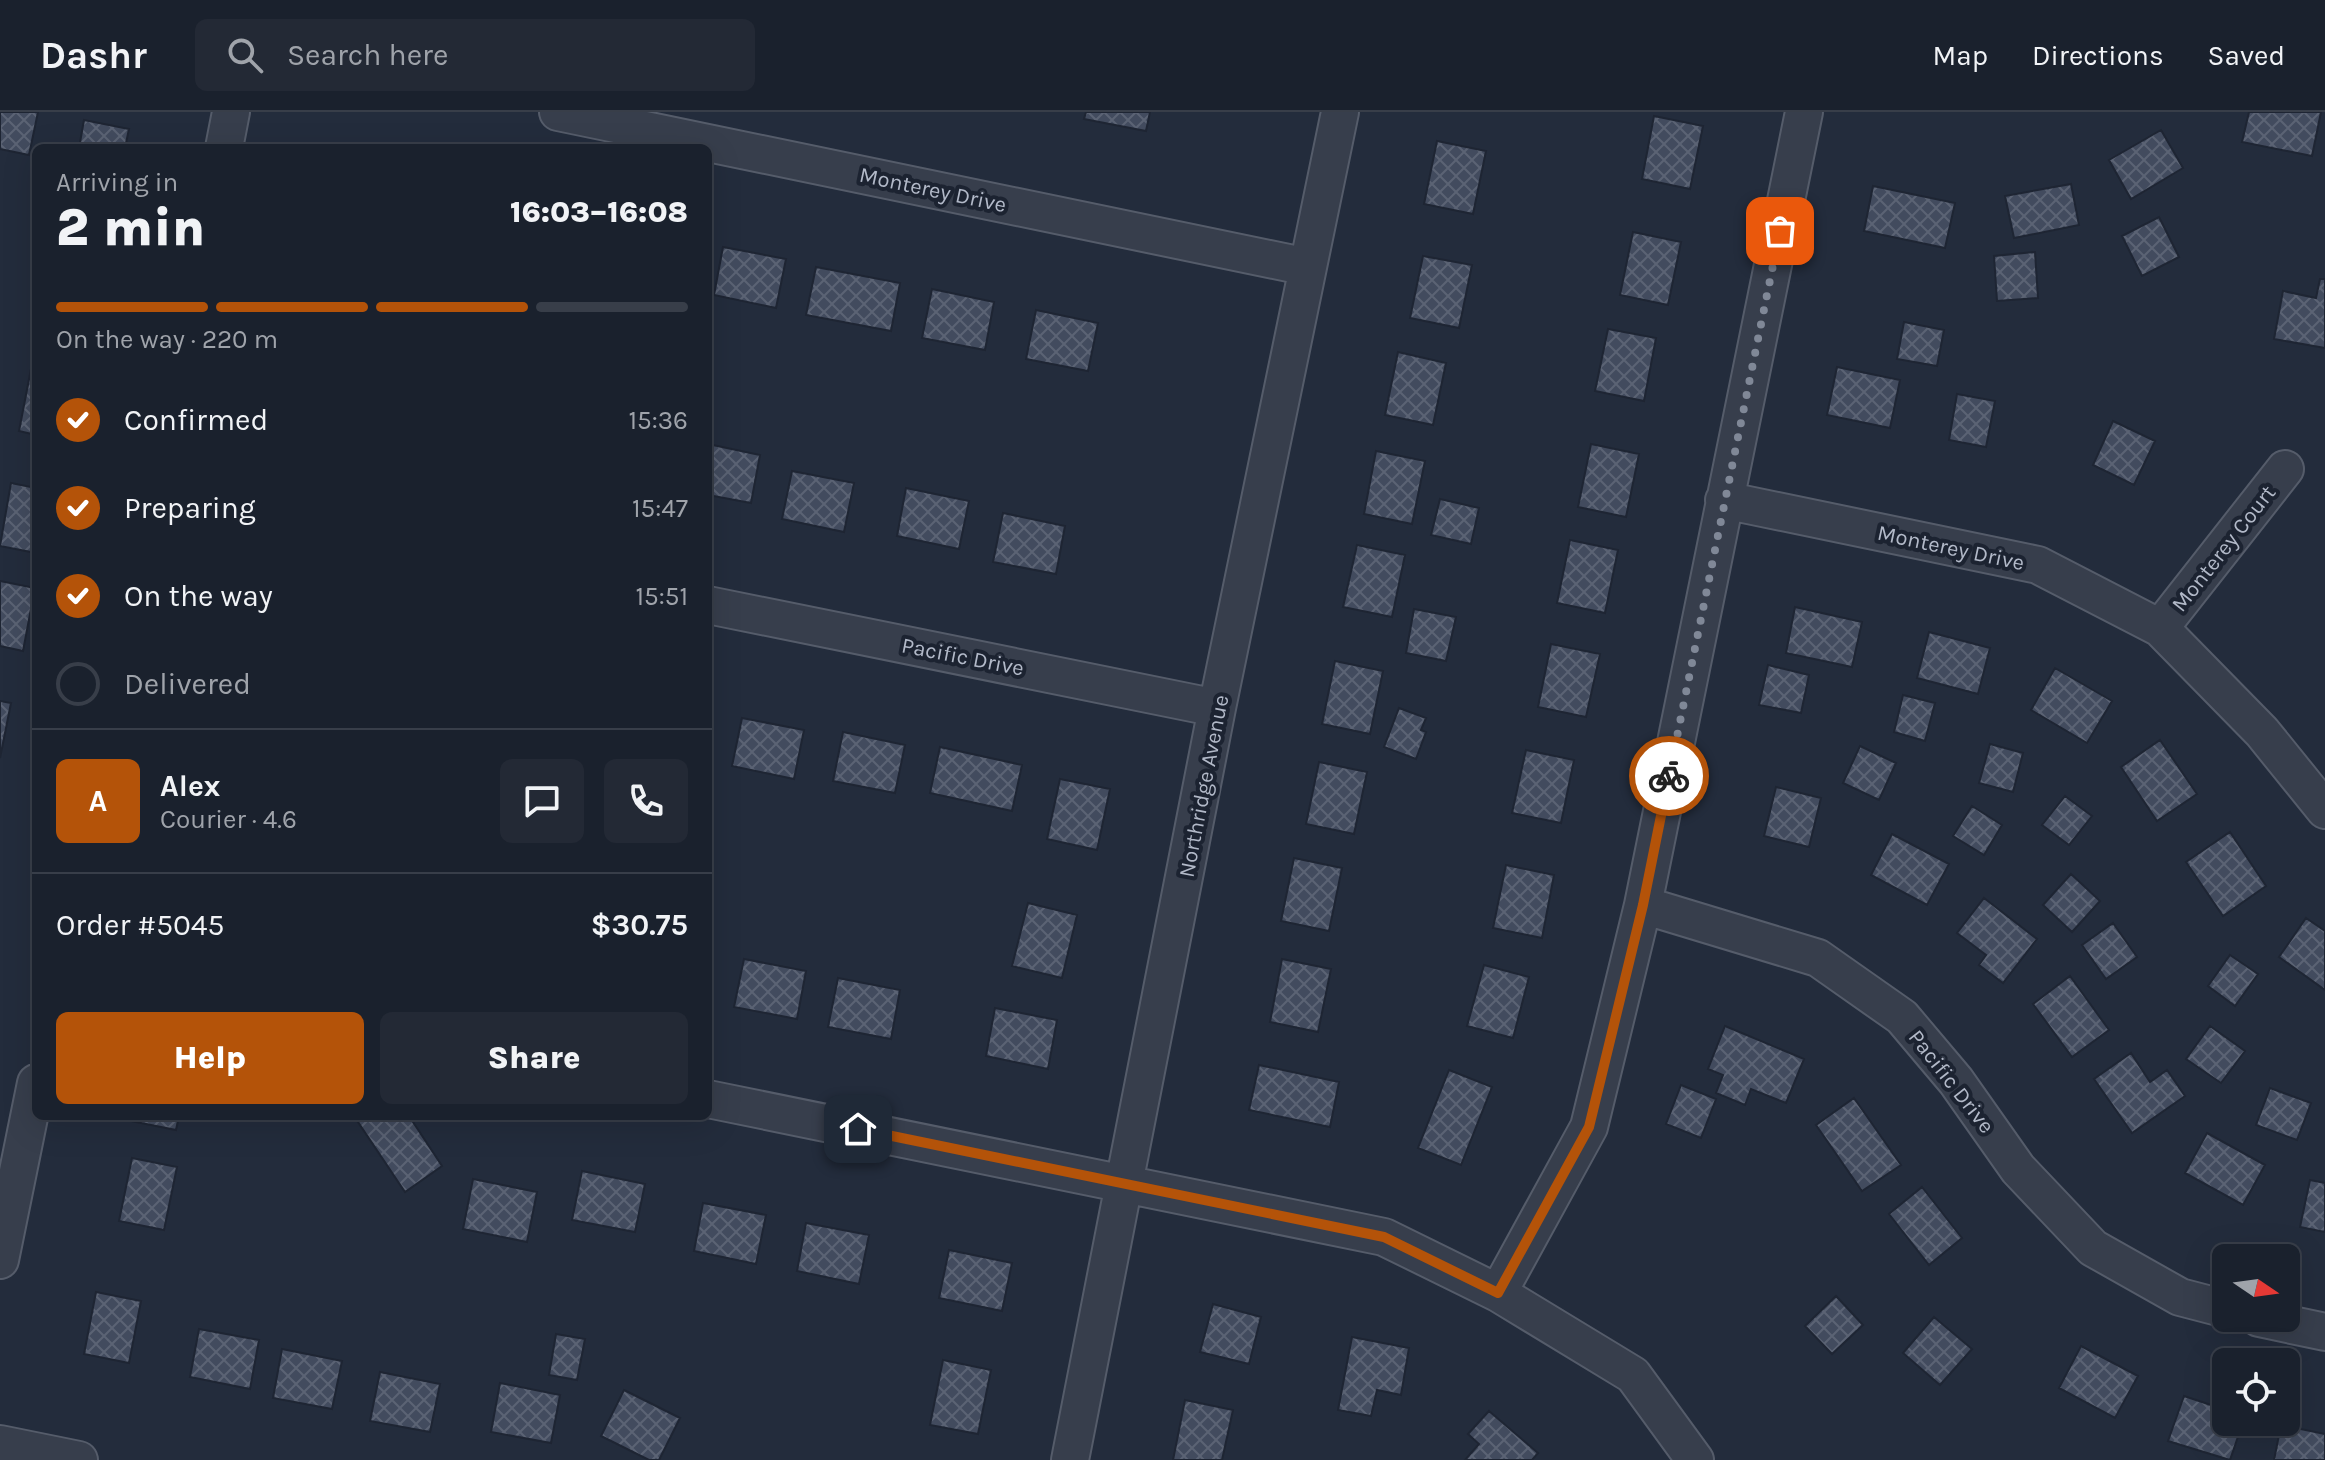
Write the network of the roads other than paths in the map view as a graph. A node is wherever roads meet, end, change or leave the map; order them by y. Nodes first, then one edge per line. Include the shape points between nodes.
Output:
1 (231, 112) edge
2 (558, 112) edge
3 (1340, 112) edge
4 (1804, 112) edge
5 (225, 144) edge
6 (1308, 267) junction
7 (2285, 469) dead end
8 (1724, 500) junction
9 (712, 606) edge
10 (2160, 628) junction
11 (1217, 708) junction
12 (2325, 810) edge
13 (1643, 905) junction
14 (712, 1100) edge
15 (32, 1103) edge
16 (1127, 1183) junction
17 (0, 1260) edge
18 (1498, 1293) junction
19 (2212, 1305) edge
20 (2300, 1327) edge
21 (2325, 1332) edge
22 (0, 1444) edge
23 (79, 1460) edge
24 (1070, 1460) edge
25 (1695, 1460) edge

1 - 5 street
2 - 6 street, Monterey Drive
3 - 6 street, Northridge Avenue
4 - 8 street
6 - 11 street, Northridge Avenue
7 - 10 street, Monterey Court
8 - 10 street, Monterey Drive via 2038,565
8 - 13 street
9 - 11 street, Pacific Drive
10 - 12 street, Monterey Drive via 2262,732
11 - 16 street, Northridge Avenue
13 - 18 street via 1589,1127
13 - 19 street, Pacific Drive via 1818,958 1902,1017 1956,1081 2018,1169 2093,1248 2180,1297
14 - 16 street
15 - 17 street
16 - 18 street via 1384,1237
16 - 24 street, Northridge Avenue
18 - 25 street via 1633,1375
20 - 21 street
22 - 23 street

